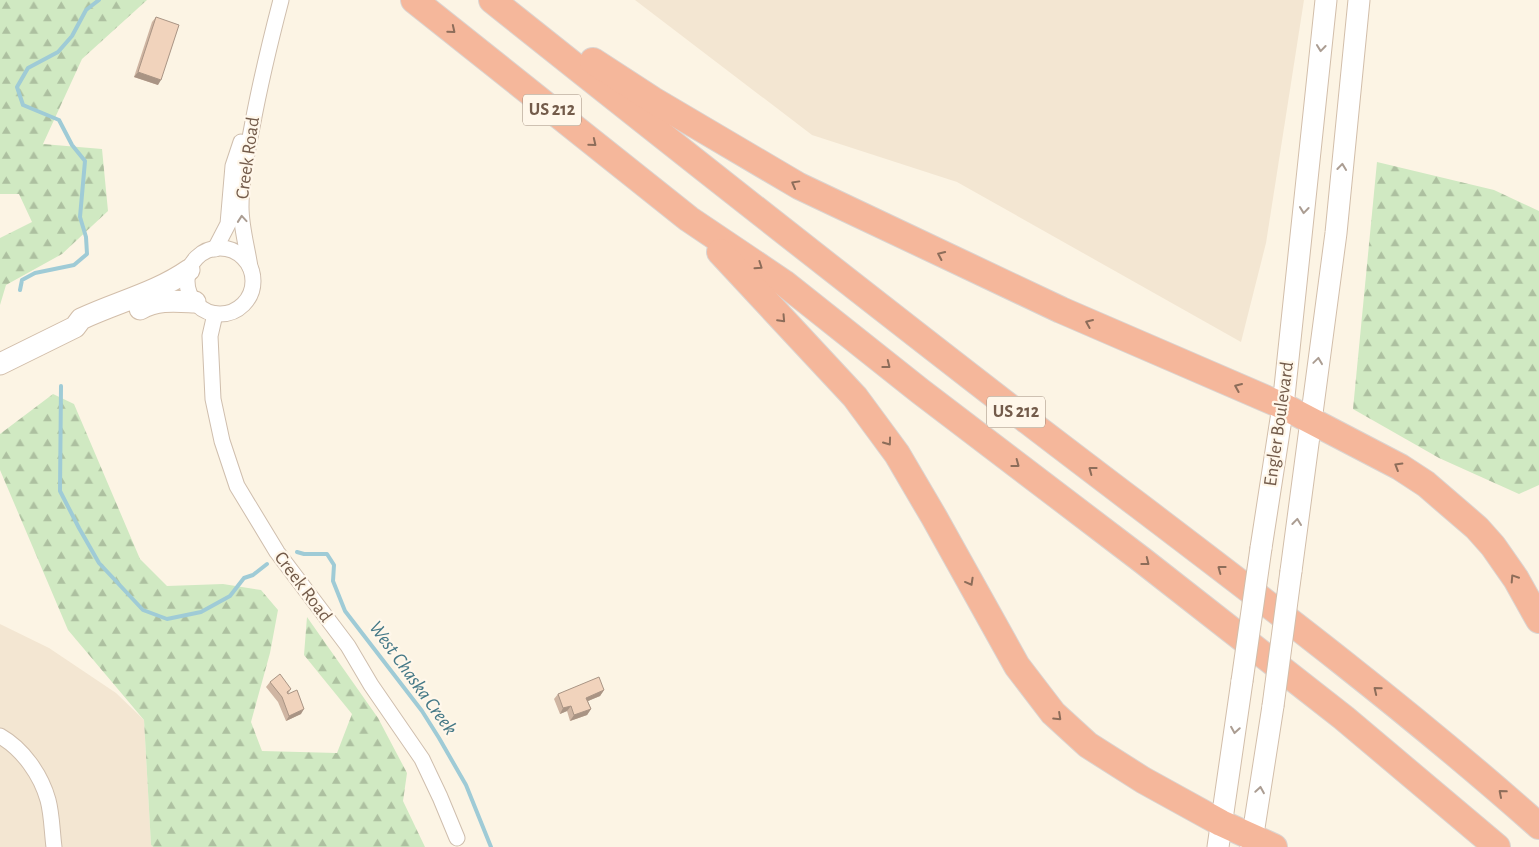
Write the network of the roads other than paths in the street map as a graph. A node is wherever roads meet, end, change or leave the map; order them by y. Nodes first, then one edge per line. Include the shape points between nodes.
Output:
1 (281, 0) edge
2 (414, 0) edge
3 (492, 0) edge
4 (497, 0) edge
5 (1326, 0) edge
6 (1359, 0) edge
7 (261, 78) junction
8 (689, 220) junction
9 (215, 249) junction
10 (250, 268) junction
11 (190, 270) junction
12 (195, 302) junction
13 (215, 314) junction
14 (75, 327) junction
15 (0, 364) edge
16 (1283, 406) junction
17 (1310, 420) junction
18 (1539, 620) edge
19 (0, 736) edge
20 (1539, 826) edge
21 (1219, 835) edge
22 (457, 838) dead end
23 (1259, 844) edge
24 (54, 847) edge
25 (1497, 847) edge

1 - 7 street, Creek Road
2 -> 8 highway, US 212
20 -> 3 highway, US 212 via 1474,768 1315,641 985,388
16 -> 4 highway via 1061,310 799,186 654,100
5 -> 16 main road, Engler Boulevard
17 -> 6 main road, Engler Boulevard via 1336,233
7 - 9 street, Creek Road via 232,166 228,224
10 -> 7 street, Creek Road via 243,232 242,186
8 -> 21 highway via 855,397 902,462 1017,666 1053,713 1088,745
8 -> 25 highway, US 212 via 784,283 1142,560 1344,718
9 - 10 street via 236,252
9 - 11 street via 195,260
10 - 13 street via 252,288 243,306
11 - 12 street via 189,292
11 - 14 main road via 174,281 81,319
12 - 13 street via 203,310
12 - 14 main road via 166,300 117,320
13 - 22 street, Creek Road via 210,336 213,399 237,486 277,552 348,646 422,759
14 - 15 main road
16 - 17 highway
16 -> 21 main road, Engler Boulevard, bridge
18 -> 17 highway via 1516,579 1477,528 1426,484 1374,452
23 -> 17 main road, Engler Boulevard, bridge via 1273,706
19 - 24 street via 24,755 41,782 48,800
21 - 23 highway

